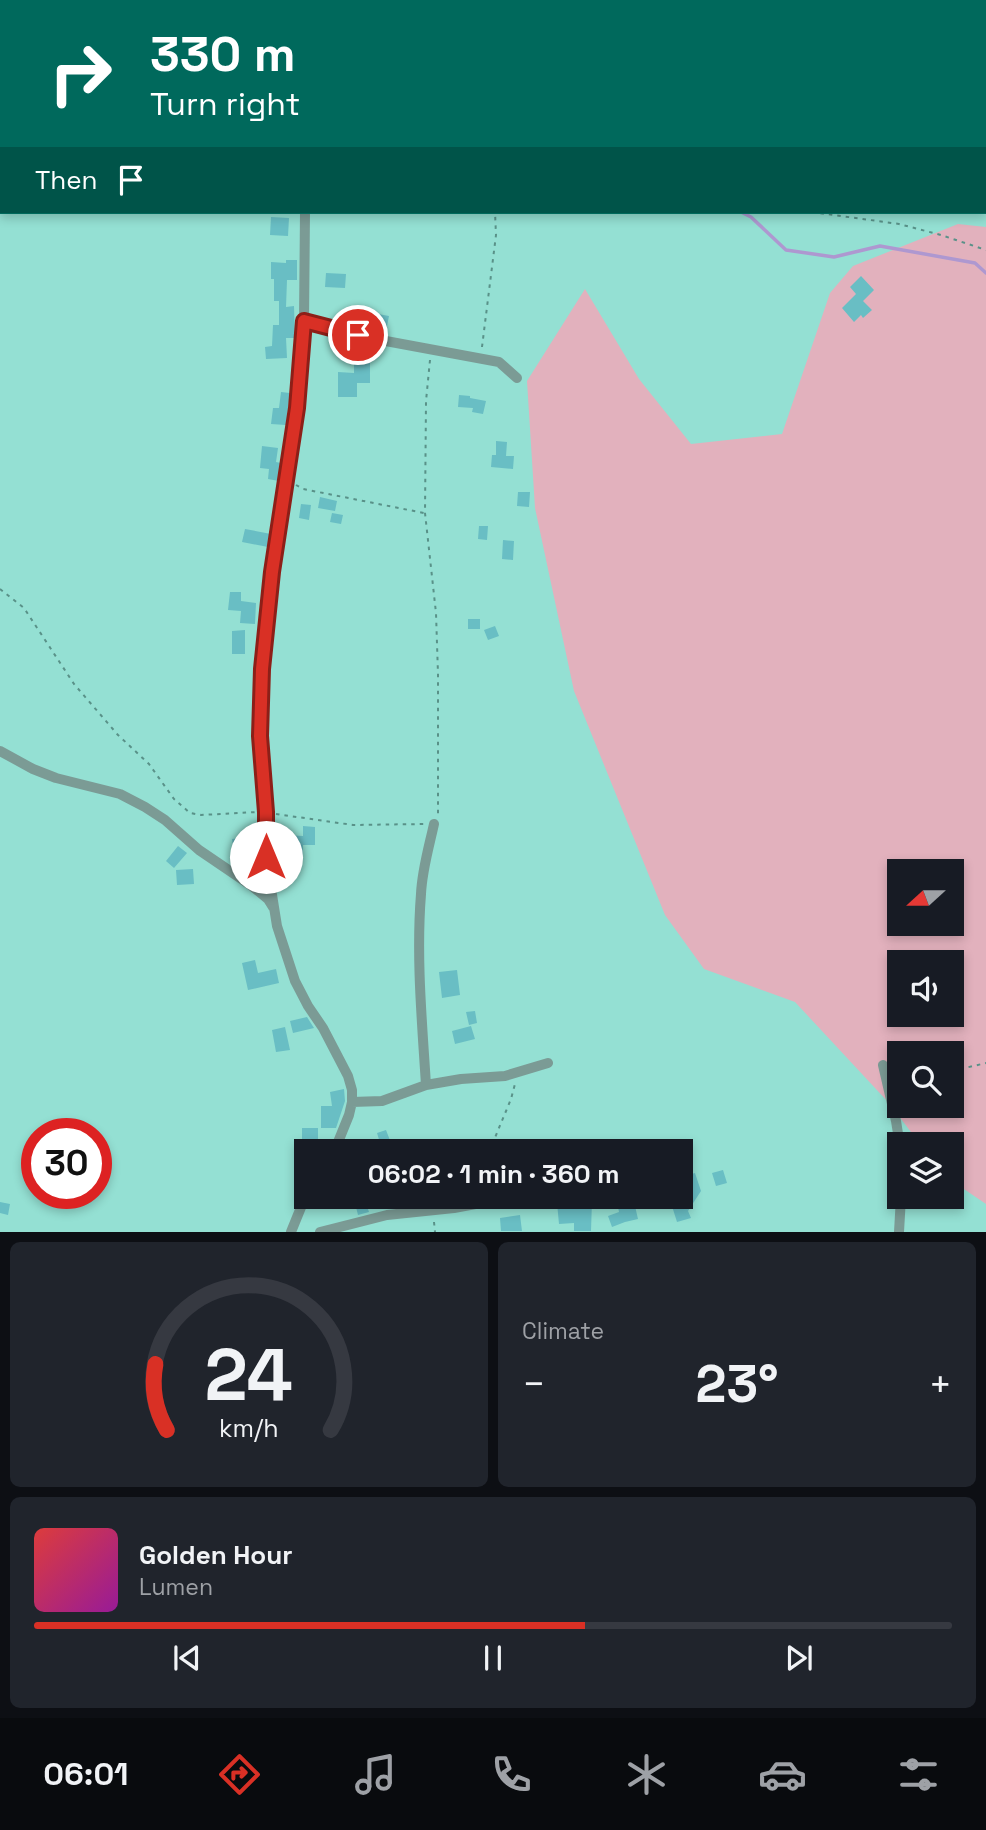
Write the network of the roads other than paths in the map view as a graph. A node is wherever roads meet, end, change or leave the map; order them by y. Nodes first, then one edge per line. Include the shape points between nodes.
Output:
1 (305, 214) edge
2 (304, 321) junction
3 (517, 378) dead end
4 (0, 751) edge
5 (434, 824) road end
6 (273, 908) junction
7 (548, 1063) dead end
8 (883, 1065) dead end
9 (426, 1084) junction
10 (352, 1102) junction
11 (898, 1132) edge
12 (339, 1139) edge
13 (300, 1209) edge
14 (444, 1209) edge
15 (901, 1209) edge
16 (291, 1231) edge
17 (320, 1231) edge
18 (900, 1231) edge

1 - 2 street
2 - 3 street via 499,362
2 - 6 street via 262,669 260,736
4 - 6 street via 56,778 120,794 145,807 252,886
5 - 9 street via 421,893 420,991
6 - 10 street via 295,981 348,1076
7 - 9 street via 505,1076
8 - 11 street
9 - 10 street via 382,1101
10 - 12 street
13 - 16 street
14 - 17 street via 387,1215
15 - 18 street

